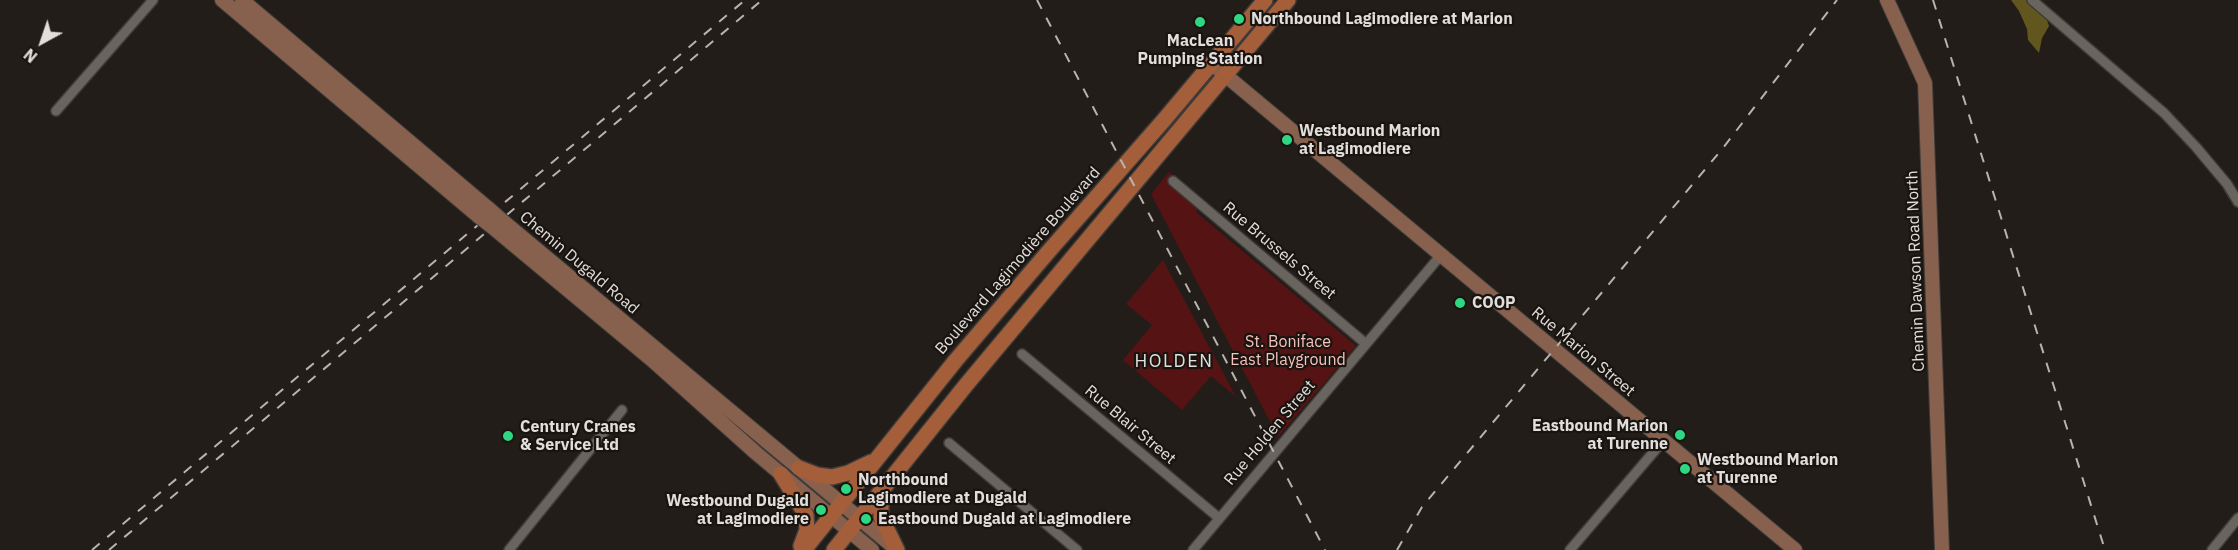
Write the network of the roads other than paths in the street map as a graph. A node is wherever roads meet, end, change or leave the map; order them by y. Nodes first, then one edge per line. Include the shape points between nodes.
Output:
1 (153, 0) edge
2 (222, 0) edge
3 (242, 0) edge
4 (1265, 0) edge
5 (1288, 0) edge
6 (1887, 0) edge
7 (2032, 0) edge
8 (1212, 64) junction
9 (1225, 75) junction
10 (56, 111) dead end
11 (1173, 181) dead end
12 (2238, 202) edge
13 (483, 212) junction
14 (501, 227) junction
15 (1441, 255) junction
16 (1365, 343) junction
17 (1022, 354) dead end
18 (622, 410) dead end
19 (1663, 441) junction
20 (949, 443) dead end
21 (876, 459) junction
22 (799, 468) junction
23 (781, 474) junction
24 (880, 491) junction
25 (841, 503) junction
26 (831, 516) junction
27 (859, 518) junction
28 (1219, 518) junction
29 (2238, 518) edge
30 (849, 531) junction
31 (509, 550) edge
32 (801, 550) edge
33 (834, 550) edge
34 (872, 550) edge
35 (897, 550) edge
36 (1077, 550) edge
37 (1193, 550) edge
38 (1570, 550) edge
39 (1795, 550) edge
40 (1942, 550) edge
41 (2212, 550) edge

1 - 10 street
2 - 13 main road, Chemin Dugald Road
3 - 13 main road, Chemin Dugald Road
4 - 8 main road, Boulevard Lagimodière Boulevard
5 - 9 main road
6 - 40 main road, Chemin Dawson Road North via 1925,83
7 - 12 street via 2164,113 2227,184
8 - 9 main road, Rue Marion Street
8 - 21 main road, Boulevard Lagimodière Boulevard via 1033,269
9 - 15 main road, Rue Marion Street
9 - 24 main road
11 - 16 street, Rue Brussels Street
13 - 14 main road, Chemin Dugald Road, bridge
14 - 22 main road, Chemin Dugald Road
14 - 23 main road, Chemin Dugald Road
15 - 16 street, Rue Holden Street
15 - 19 main road, Rue Marion Street
16 - 28 street, Rue Holden Street
17 - 28 street, Rue Blair Street
18 - 31 street
19 - 38 street
19 - 39 main road, Rue Marion Street
20 - 36 street
21 - 22 main road via 832,477
21 - 25 main road, Boulevard Lagimodière Boulevard
22 - 25 main road, Chemin Dugald Road
23 - 26 main road, Chemin Dugald Road
23 - 32 main road via 806,515 807,530
24 - 27 main road
24 - 35 main road via 881,517
25 - 26 main road, Boulevard Lagimodière Boulevard
25 - 27 main road, Chemin Dugald Road
26 - 30 main road, Chemin Dugald Road
26 - 32 main road, Boulevard Lagimodière Boulevard
27 - 30 main road
27 - 35 main road, Chemin Dugald Road
28 - 37 street, Rue Holden Street
29 - 41 street
30 - 33 main road
30 - 34 main road, Chemin Dugald Road

